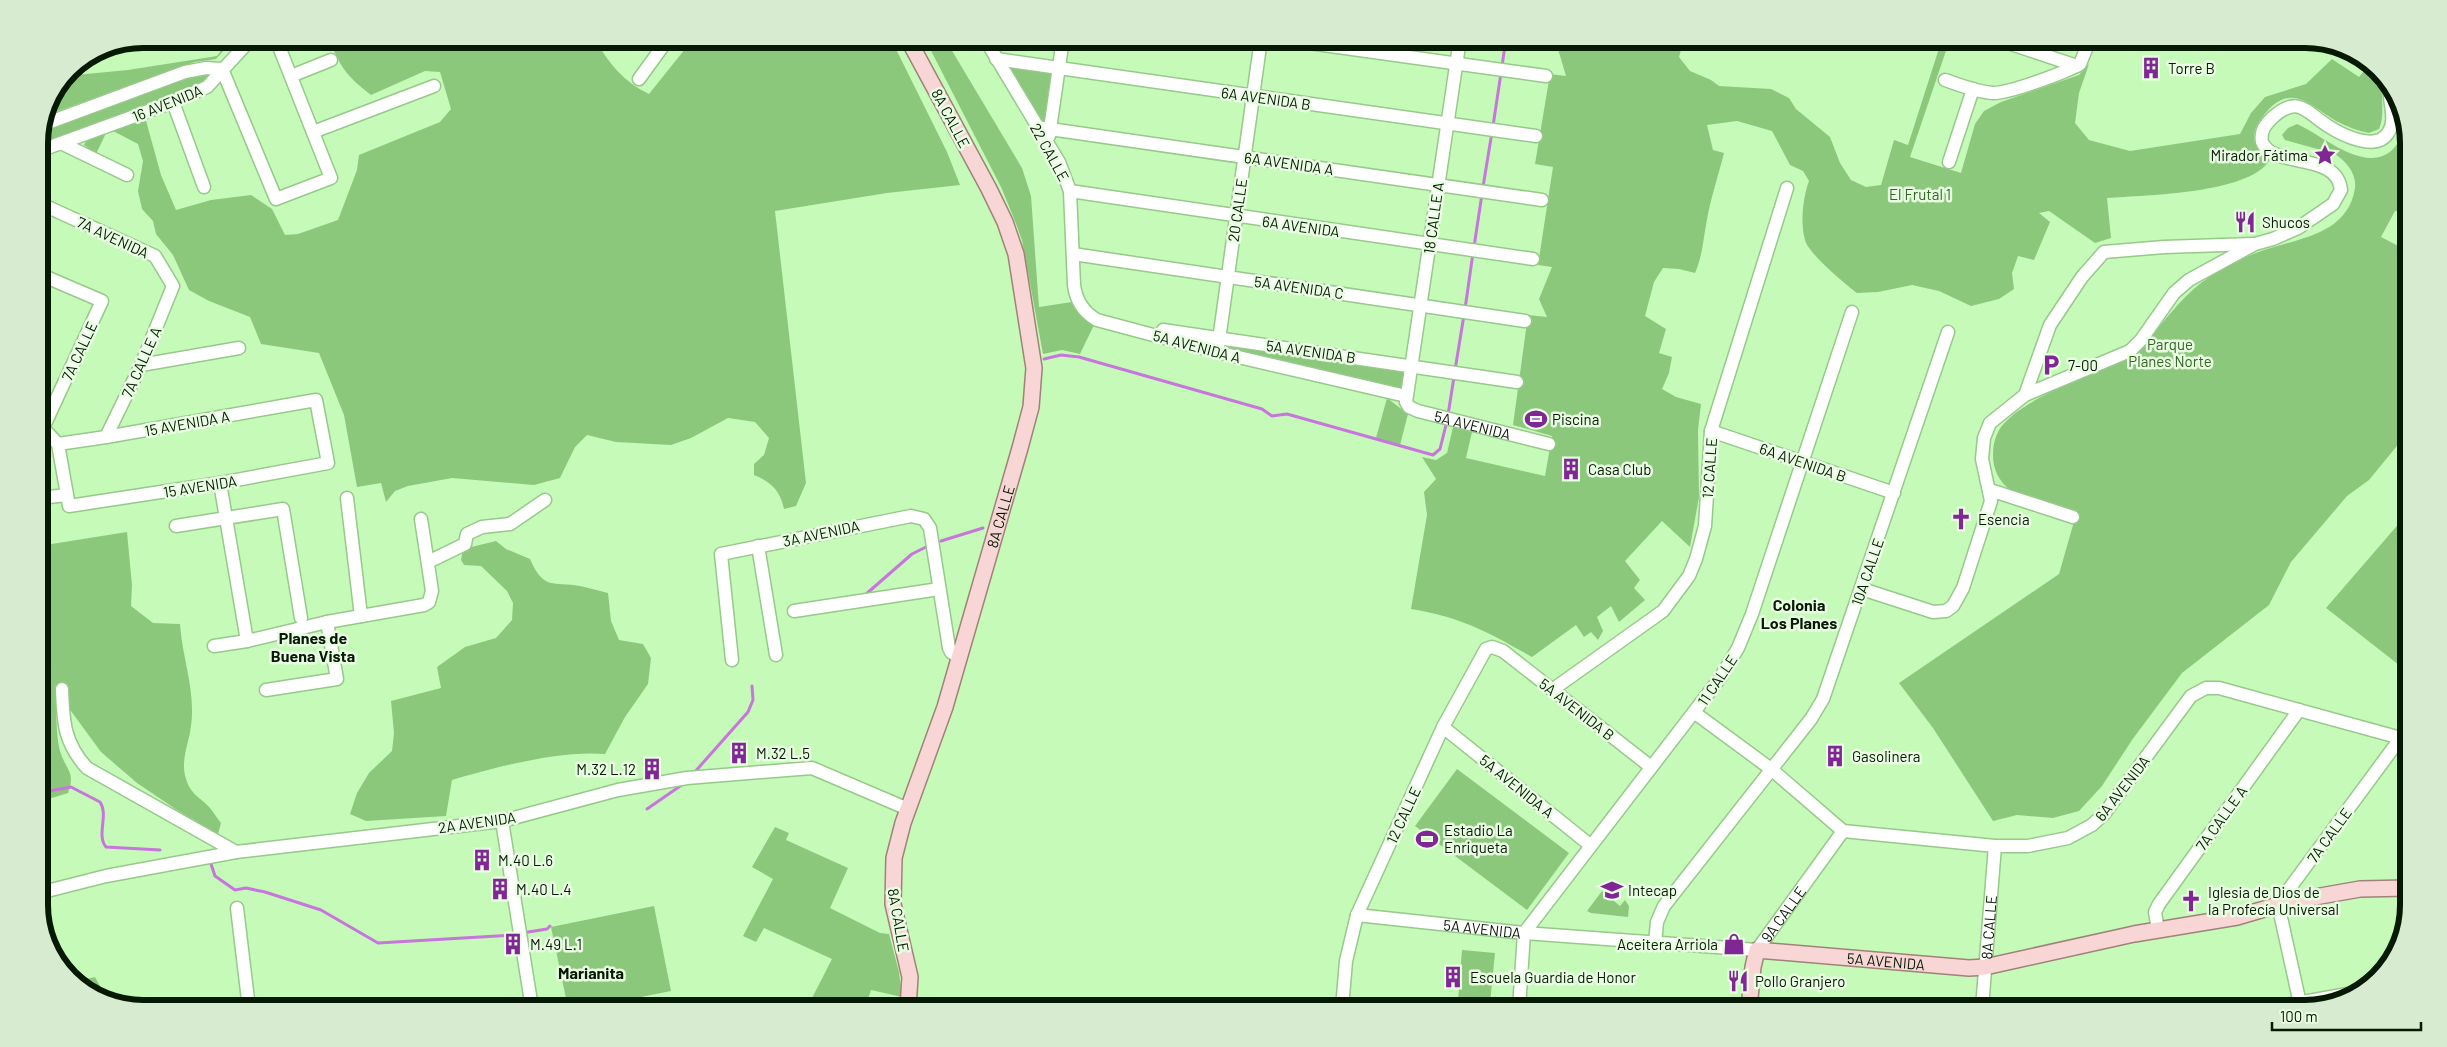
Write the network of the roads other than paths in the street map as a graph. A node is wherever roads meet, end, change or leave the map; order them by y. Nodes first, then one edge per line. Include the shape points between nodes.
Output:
1 (242, 48) edge
2 (280, 48) edge
3 (661, 48) edge
4 (913, 48) edge
5 (990, 48) edge
6 (1062, 48) edge
7 (1260, 48) edge
8 (1343, 48) edge
9 (1459, 48) edge
10 (2023, 48) edge
11 (2087, 48) edge
12 (996, 59) junction
13 (331, 60) dead end
14 (1456, 64) junction
15 (2077, 66) junction
16 (222, 69) junction
17 (1059, 69) junction
18 (291, 76) junction
19 (1546, 76) dead end
20 (639, 78) dead end
21 (1944, 80) dead end
22 (434, 86) dead end
23 (1973, 89) junction
24 (1253, 96) junction
25 (174, 102) junction
26 (2391, 104) edge
27 (50, 122) edge
28 (1447, 123) junction
29 (1036, 127) junction
30 (1050, 129) junction
31 (313, 132) junction
32 (1536, 136) dead end
33 (61, 143) junction
34 (1048, 144) junction
35 (48, 148) edge
36 (1244, 157) junction
37 (1949, 162) dead end
38 (127, 175) dead end
39 (1438, 184) junction
40 (204, 187) dead end
41 (1787, 188) dead end
42 (1070, 191) junction
43 (1542, 200) dead end
44 (48, 207) edge
45 (1236, 217) junction
46 (1429, 244) junction
47 (2255, 244) junction
48 (2205, 245) junction
49 (1073, 254) junction
50 (1533, 259) dead end
51 (2202, 271) junction
52 (1228, 276) junction
53 (48, 278) edge
54 (173, 286) joint
55 (1420, 304) junction
56 (1852, 312) dead end
57 (1525, 321) dead end
58 (1106, 322) junction
59 (1948, 332) dead end
60 (1219, 338) junction
61 (239, 348) dead end
62 (1217, 352) junction
63 (141, 365) junction
64 (1411, 365) junction
65 (1517, 382) dead end
66 (2025, 395) junction
67 (1406, 396) junction
68 (48, 414) edge
69 (1711, 431) junction
70 (48, 435) edge
71 (106, 437) junction
72 (58, 444) junction
73 (1548, 444) dead end
74 (1803, 462) junction
75 (328, 463) joint
76 (220, 483) junction
77 (1990, 490) junction
78 (1894, 493) junction
79 (347, 498) dead end
80 (48, 499) edge
81 (545, 500) dead end
82 (68, 501) junction
83 (2073, 517) dead end
84 (226, 518) junction
85 (422, 519) dead end
86 (176, 526) dead end
87 (758, 546) junction
88 (428, 562) junction
89 (939, 589) junction
90 (1862, 589) junction
91 (794, 611) dead end
92 (361, 616) junction
93 (300, 618) dead end
94 (327, 622) junction
95 (248, 641) junction
96 (214, 646) dead end
97 (1503, 651) joint
98 (776, 655) dead end
99 (959, 658) junction
100 (732, 660) dead end
101 (62, 689) dead end
102 (266, 690) dead end
103 (1552, 690) junction
104 (2299, 710) junction
105 (1695, 713) junction
106 (1443, 727) junction
107 (2400, 734) edge
108 (2400, 743) edge
109 (1651, 767) junction
110 (1771, 769) junction
111 (908, 809) junction
112 (502, 821) junction
113 (1844, 831) junction
114 (1590, 845) junction
115 (1995, 846) junction
116 (236, 852) junction
117 (2400, 888) edge
118 (48, 891) edge
119 (2278, 904) junction
120 (237, 908) dead end
121 (1357, 915) junction
122 (2158, 930) junction
123 (1524, 933) junction
124 (1655, 943) junction
125 (1757, 950) junction
126 (1985, 967) junction
127 (248, 1000) edge
128 (531, 1000) edge
129 (909, 1000) edge
130 (1343, 1000) edge
131 (1520, 1000) edge
132 (1750, 1000) edge
133 (1983, 1000) edge
134 (2299, 1000) edge

1 - 16 street
2 - 18 street
3 - 20 street
4 - 99 main road, 8A CALLE via 1005,222 1020,271 1034,360 1034,386 1028,420
5 - 12 street, 22 CALLE
6 - 17 street
7 - 24 street, 20 CALLE
8 - 14 street
9 - 14 street, 18 CALLE A
10 - 15 street
11 - 15 street
12 - 17 street, 6A AVENIDA B
12 - 29 street, 22 CALLE
13 - 18 street
14 - 19 street
14 - 28 street, 18 CALLE A
15 - 23 street via 2001,92
16 - 25 street, 16 AVENIDA via 207,87
16 - 27 street, 16 AVENIDA via 185,72
16 - 31 street via 276,199 331,178
17 - 24 street, 6A AVENIDA B
17 - 30 street
18 - 31 street
21 - 23 street
22 - 31 street
23 - 37 street
24 - 28 street, 6A AVENIDA B
24 - 36 street, 20 CALLE
25 - 33 street, 16 AVENIDA
25 - 40 street
26 - 47 street via 2392,124 2387,135 2378,140 2362,140 2345,134 2310,111 2296,107 2280,111 2265,126 2261,139 2266,149 2330,170 2338,178 2341,190 2333,204 2309,221 2288,233
28 - 32 street, 6A AVENIDA B
28 - 39 street, 18 CALLE A
29 - 30 street, 6A AVENIDA A
29 - 34 street, 22 CALLE
30 - 34 street
30 - 36 street, 6A AVENIDA A
33 - 35 street, 16 AVENIDA
33 - 38 street
34 - 42 street, 22 CALLE via 1063,170
36 - 39 street, 6A AVENIDA A
36 - 45 street, 20 CALLE
39 - 43 street, 6A AVENIDA A
39 - 46 street, 18 CALLE A
41 - 69 street, 12 CALLE
42 - 45 street, 6A AVENIDA
42 - 49 street, 22 CALLE
44 - 54 street, 7A AVENIDA via 155,256
45 - 46 street, 6A AVENIDA
45 - 52 street, 20 CALLE
46 - 50 street, 6A AVENIDA
46 - 55 street, 18 CALLE A
47 - 48 street
47 - 51 street
48 - 51 street via 2214,247 2217,255
48 - 66 street via 2112,250 2101,254 2072,290 2050,325
49 - 52 street, 5A AVENIDA C
49 - 58 street, 22 CALLE via 1078,300 1090,316
51 - 66 street via 2174,293 2130,351
52 - 55 street, 5A AVENIDA C
52 - 60 street, 20 CALLE
53 - 68 street, 7A CALLE via 101,300
54 - 63 street, 7A CALLE A
55 - 57 street, 5A AVENIDA C
55 - 64 street, 18 CALLE A
56 - 74 street, 11 CALLE
58 - 60 street, 5A AVENIDA B
58 - 62 street, 5A AVENIDA A
59 - 78 street, 10A CALLE
60 - 62 street, 20 CALLE
60 - 64 street, 5A AVENIDA B
61 - 63 street
62 - 67 street, 5A AVENIDA A
63 - 71 street, 7A CALLE A
64 - 65 street, 5A AVENIDA B
64 - 67 street, 18 CALLE A
66 - 77 street via 1995,418 1987,430 1982,459
67 - 73 street, 5A AVENIDA via 1411,408
69 - 74 street, 6A AVENIDA B
69 - 103 street, 12 CALLE via 1705,526 1689,576 1663,611
70 - 72 street
71 - 72 street, 15 AVENIDA A
71 - 75 street, 15 AVENIDA A via 316,400
72 - 82 street
74 - 78 street, 6A AVENIDA B
74 - 105 street, 11 CALLE via 1738,648
75 - 76 street, 15 AVENIDA
76 - 82 street, 15 AVENIDA
76 - 84 street
77 - 83 street
77 - 90 street via 1989,507 1956,603 1942,612 1919,608
78 - 90 street, 10A CALLE
79 - 92 street
80 - 82 street, 15 AVENIDA
81 - 88 street via 510,524 473,530 466,534 465,544
84 - 86 street
84 - 93 street via 283,509
84 - 95 street
85 - 88 street
87 - 89 street, 3A AVENIDA via 902,517 921,517 931,532
87 - 98 street
87 - 100 street, 3A AVENIDA via 721,554
88 - 92 street via 432,590 429,602 418,607
89 - 91 street
89 - 99 street via 951,652
90 - 110 street, 10A CALLE via 1823,699
92 - 94 street
94 - 95 street
94 - 102 street via 337,679
95 - 96 street
97 - 103 street, 5A AVENIDA B
97 - 106 street, 12 CALLE via 1492,647 1484,650
99 - 111 main road, 8A CALLE via 938,728
101 - 116 street via 66,732 87,768
103 - 109 street, 5A AVENIDA B
104 - 107 street, 6A AVENIDA
104 - 115 street, 6A AVENIDA via 2219,688 2198,690 2109,808 2092,825 2068,838 2048,843
104 - 122 street, 7A CALLE A via 2159,904 2155,912
105 - 109 street, 11 CALLE
105 - 110 street
106 - 114 street, 5A AVENIDA A
106 - 121 street, 12 CALLE
108 - 119 street, 7A CALLE
109 - 114 street, 11 CALLE
110 - 113 street
110 - 124 street, 10A CALLE via 1664,906 1657,922
111 - 112 street, 2A AVENIDA via 812,768 693,777 618,790
111 - 129 main road, 8A CALLE via 894,858 892,883 897,928 910,977
112 - 116 street, 2A AVENIDA
112 - 128 street
113 - 115 street, 6A AVENIDA
113 - 125 street, 9A CALLE
114 - 123 street, 11 CALLE
115 - 126 street, 8A CALLE
116 - 118 street, 2A AVENIDA via 106,876
117 - 119 main road, 5A AVENIDA via 2360,888
119 - 122 main road, 5A AVENIDA via 2237,917
119 - 134 street
120 - 127 street
121 - 123 street, 5A AVENIDA
121 - 130 street, 12 CALLE via 1346,961
122 - 126 main road, 5A AVENIDA
123 - 124 street, 5A AVENIDA
123 - 131 street
124 - 125 street, 5A AVENIDA
125 - 126 main road, 5A AVENIDA
125 - 132 main road, 9A CALLE
126 - 133 street, 8A CALLE

